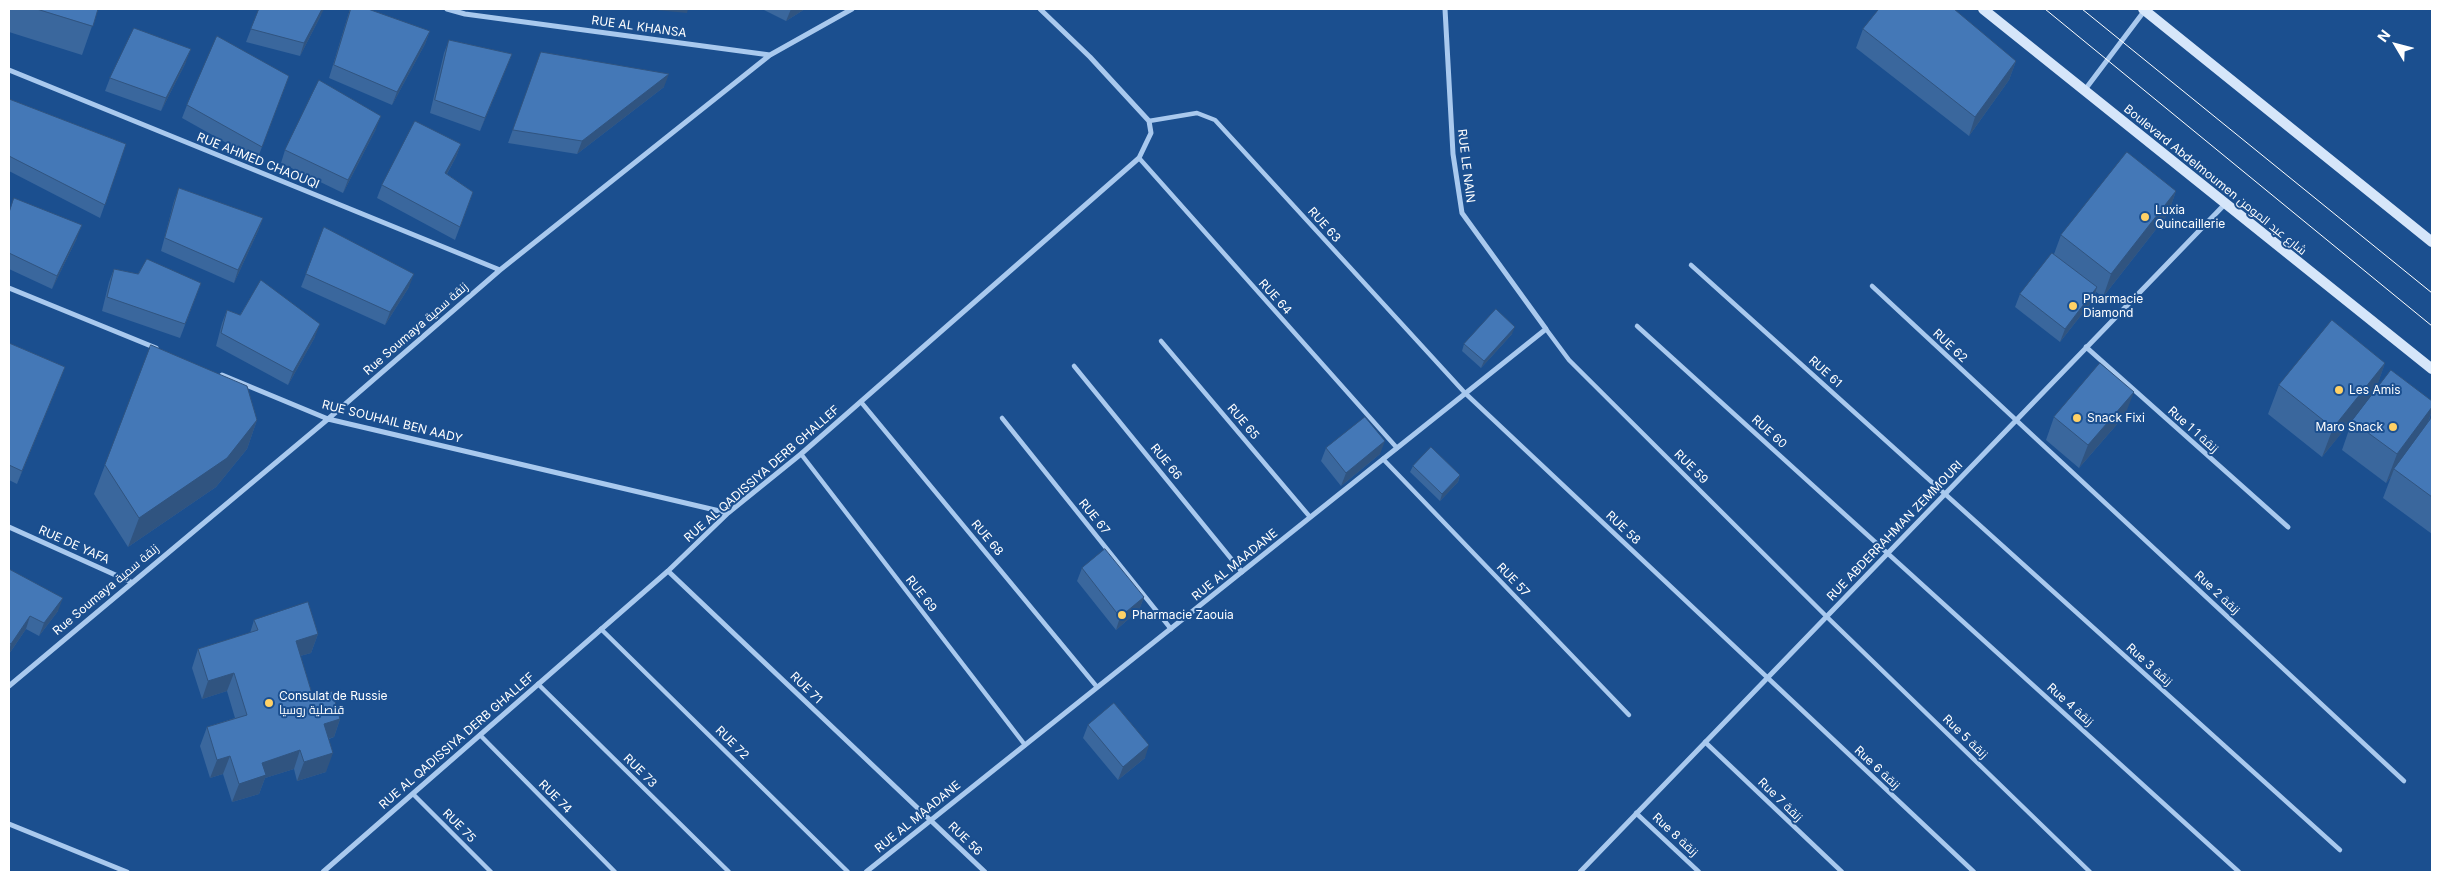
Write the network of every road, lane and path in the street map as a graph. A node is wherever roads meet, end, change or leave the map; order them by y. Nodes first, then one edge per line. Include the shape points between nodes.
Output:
1 (447, 9) edge
2 (852, 9) edge
3 (1040, 9) edge
4 (1445, 9) edge
5 (1983, 9) edge
6 (2145, 9) edge
7 (770, 55) junction
8 (9, 70) edge
9 (2084, 92) junction
10 (1149, 121) junction
11 (1138, 158) junction
12 (2225, 204) junction
13 (2432, 242) edge
14 (1691, 265) dead end
15 (500, 270) junction
16 (1872, 286) dead end
17 (9, 288) edge
18 (1637, 326) dead end
19 (1546, 329) junction
20 (1161, 341) dead end
21 (2086, 347) junction
22 (164, 352) edge
23 (1074, 366) dead end
24 (2432, 369) edge
25 (219, 374) edge
26 (1465, 393) junction
27 (861, 402) junction
28 (1002, 418) dead end
29 (328, 419) junction
30 (2015, 420) junction
31 (1397, 448) junction
32 (801, 454) junction
33 (1383, 459) junction
34 (1945, 494) junction
35 (728, 513) junction
36 (1310, 517) junction
37 (9, 527) edge
38 (2288, 527) dead end
39 (1887, 553) junction
40 (668, 570) junction
41 (1242, 572) junction
42 (131, 582) junction
43 (1826, 616) junction
44 (601, 629) junction
45 (1170, 629) junction
46 (1767, 678) junction
47 (538, 684) junction
48 (9, 686) edge
49 (1098, 687) junction
50 (1629, 715) dead end
51 (480, 735) junction
52 (1705, 742) junction
53 (1025, 745) junction
54 (2404, 781) dead end
55 (413, 794) junction
56 (1636, 813) junction
57 (930, 820) junction
58 (9, 824) edge
59 (2340, 850) dead end
60 (127, 872) edge
61 (323, 872) edge
62 (491, 872) edge
63 (615, 872) edge
64 (729, 872) edge
65 (848, 872) edge
66 (866, 872) edge
67 (985, 872) edge
68 (1580, 872) edge
69 (1699, 872) edge
70 (1842, 872) edge
71 (1974, 872) edge
72 (2090, 872) edge
73 (2239, 872) edge

1 - 7 street, RUE AL KHANSA
2 - 7 street, Rue Soumaya زنقة سمية
3 - 10 street
4 - 19 street, RUE LE NAIN via 1452,154 1462,213
5 - 9 main road, Boulevard Abdelmoumen شارع عبد المومن
6 - 9 street
6 - 13 main road
7 - 15 street, Rue Soumaya زنقة سمية
8 - 15 street, RUE AHMED CHAOUQI
9 - 12 main road, Boulevard Abdelmoumen شارع عبد المومن
10 - 11 street, RUE AL QADISSIYA DERB GHALLEF via 1151,133
10 - 26 street, RUE 63 via 1197,113 1215,120
11 - 27 street, RUE AL QADISSIYA DERB GHALLEF
11 - 31 street, RUE 64
12 - 21 street, RUE ABDERRAHMAN ZEMMOURI
12 - 24 main road, Boulevard Abdelmoumen شارع عبد المومن
14 - 34 street, RUE 61
15 - 29 street, Rue Soumaya زنقة سمية
16 - 30 street, RUE 62
17 - 22 street
18 - 39 street, RUE 60
19 - 26 street, RUE AL MAADANE
19 - 43 street, RUE 59 via 1569,360
20 - 36 street, RUE 65
21 - 30 street, RUE ABDERRAHMAN ZEMMOURI
21 - 38 street, Rue 1 زنقة 1
23 - 41 street, RUE 66
25 - 29 street, RUE SOUHAIL BEN AADY
26 - 31 street, RUE AL MAADANE
26 - 46 street, RUE 58
27 - 32 street, RUE AL QADISSIYA DERB GHALLEF
27 - 49 street, RUE 68
28 - 45 street, RUE 67
29 - 35 street, RUE SOUHAIL BEN AADY
29 - 42 street, Rue Soumaya زنقة سمية
30 - 34 street, RUE ABDERRAHMAN ZEMMOURI
30 - 54 street, Rue 2 زنقة
31 - 33 street, RUE AL MAADANE
32 - 35 street, RUE AL QADISSIYA DERB GHALLEF
32 - 53 street, RUE 69
33 - 36 street, RUE AL MAADANE
33 - 50 street, RUE 57
34 - 39 street, RUE ABDERRAHMAN ZEMMOURI
34 - 59 street, Rue 3 زنقة
35 - 40 street, RUE AL QADISSIYA DERB GHALLEF
36 - 41 street, RUE AL MAADANE
37 - 42 street, RUE DE YAFA
39 - 43 street, RUE ABDERRAHMAN ZEMMOURI
39 - 73 street, Rue 4 زنقة
40 - 44 street, RUE AL QADISSIYA DERB GHALLEF
40 - 57 street, RUE 71
41 - 45 street, RUE AL MAADANE
42 - 48 street, Rue Soumaya زنقة سمية
43 - 46 street, RUE ABDERRAHMAN ZEMMOURI
43 - 72 street, Rue 5 زنقة
44 - 47 street, RUE AL QADISSIYA DERB GHALLEF
44 - 65 street, RUE 72
45 - 49 street, RUE AL MAADANE
46 - 52 street, RUE ABDERRAHMAN ZEMMOURI
46 - 71 street, Rue 6 زنقة
47 - 51 street, RUE AL QADISSIYA DERB GHALLEF
47 - 64 street, RUE 73
49 - 53 street, RUE AL MAADANE
51 - 55 street, RUE AL QADISSIYA DERB GHALLEF
51 - 63 street, RUE 74
52 - 56 street, RUE ABDERRAHMAN ZEMMOURI
52 - 70 street, Rue 7 زنقة
53 - 57 street, RUE AL MAADANE
55 - 61 street, RUE AL QADISSIYA DERB GHALLEF
55 - 62 street, RUE 75
56 - 68 street, RUE ABDERRAHMAN ZEMMOURI
56 - 69 street, Rue 8 زنقة
57 - 66 street, RUE AL MAADANE
57 - 67 street, RUE 56
58 - 60 street

